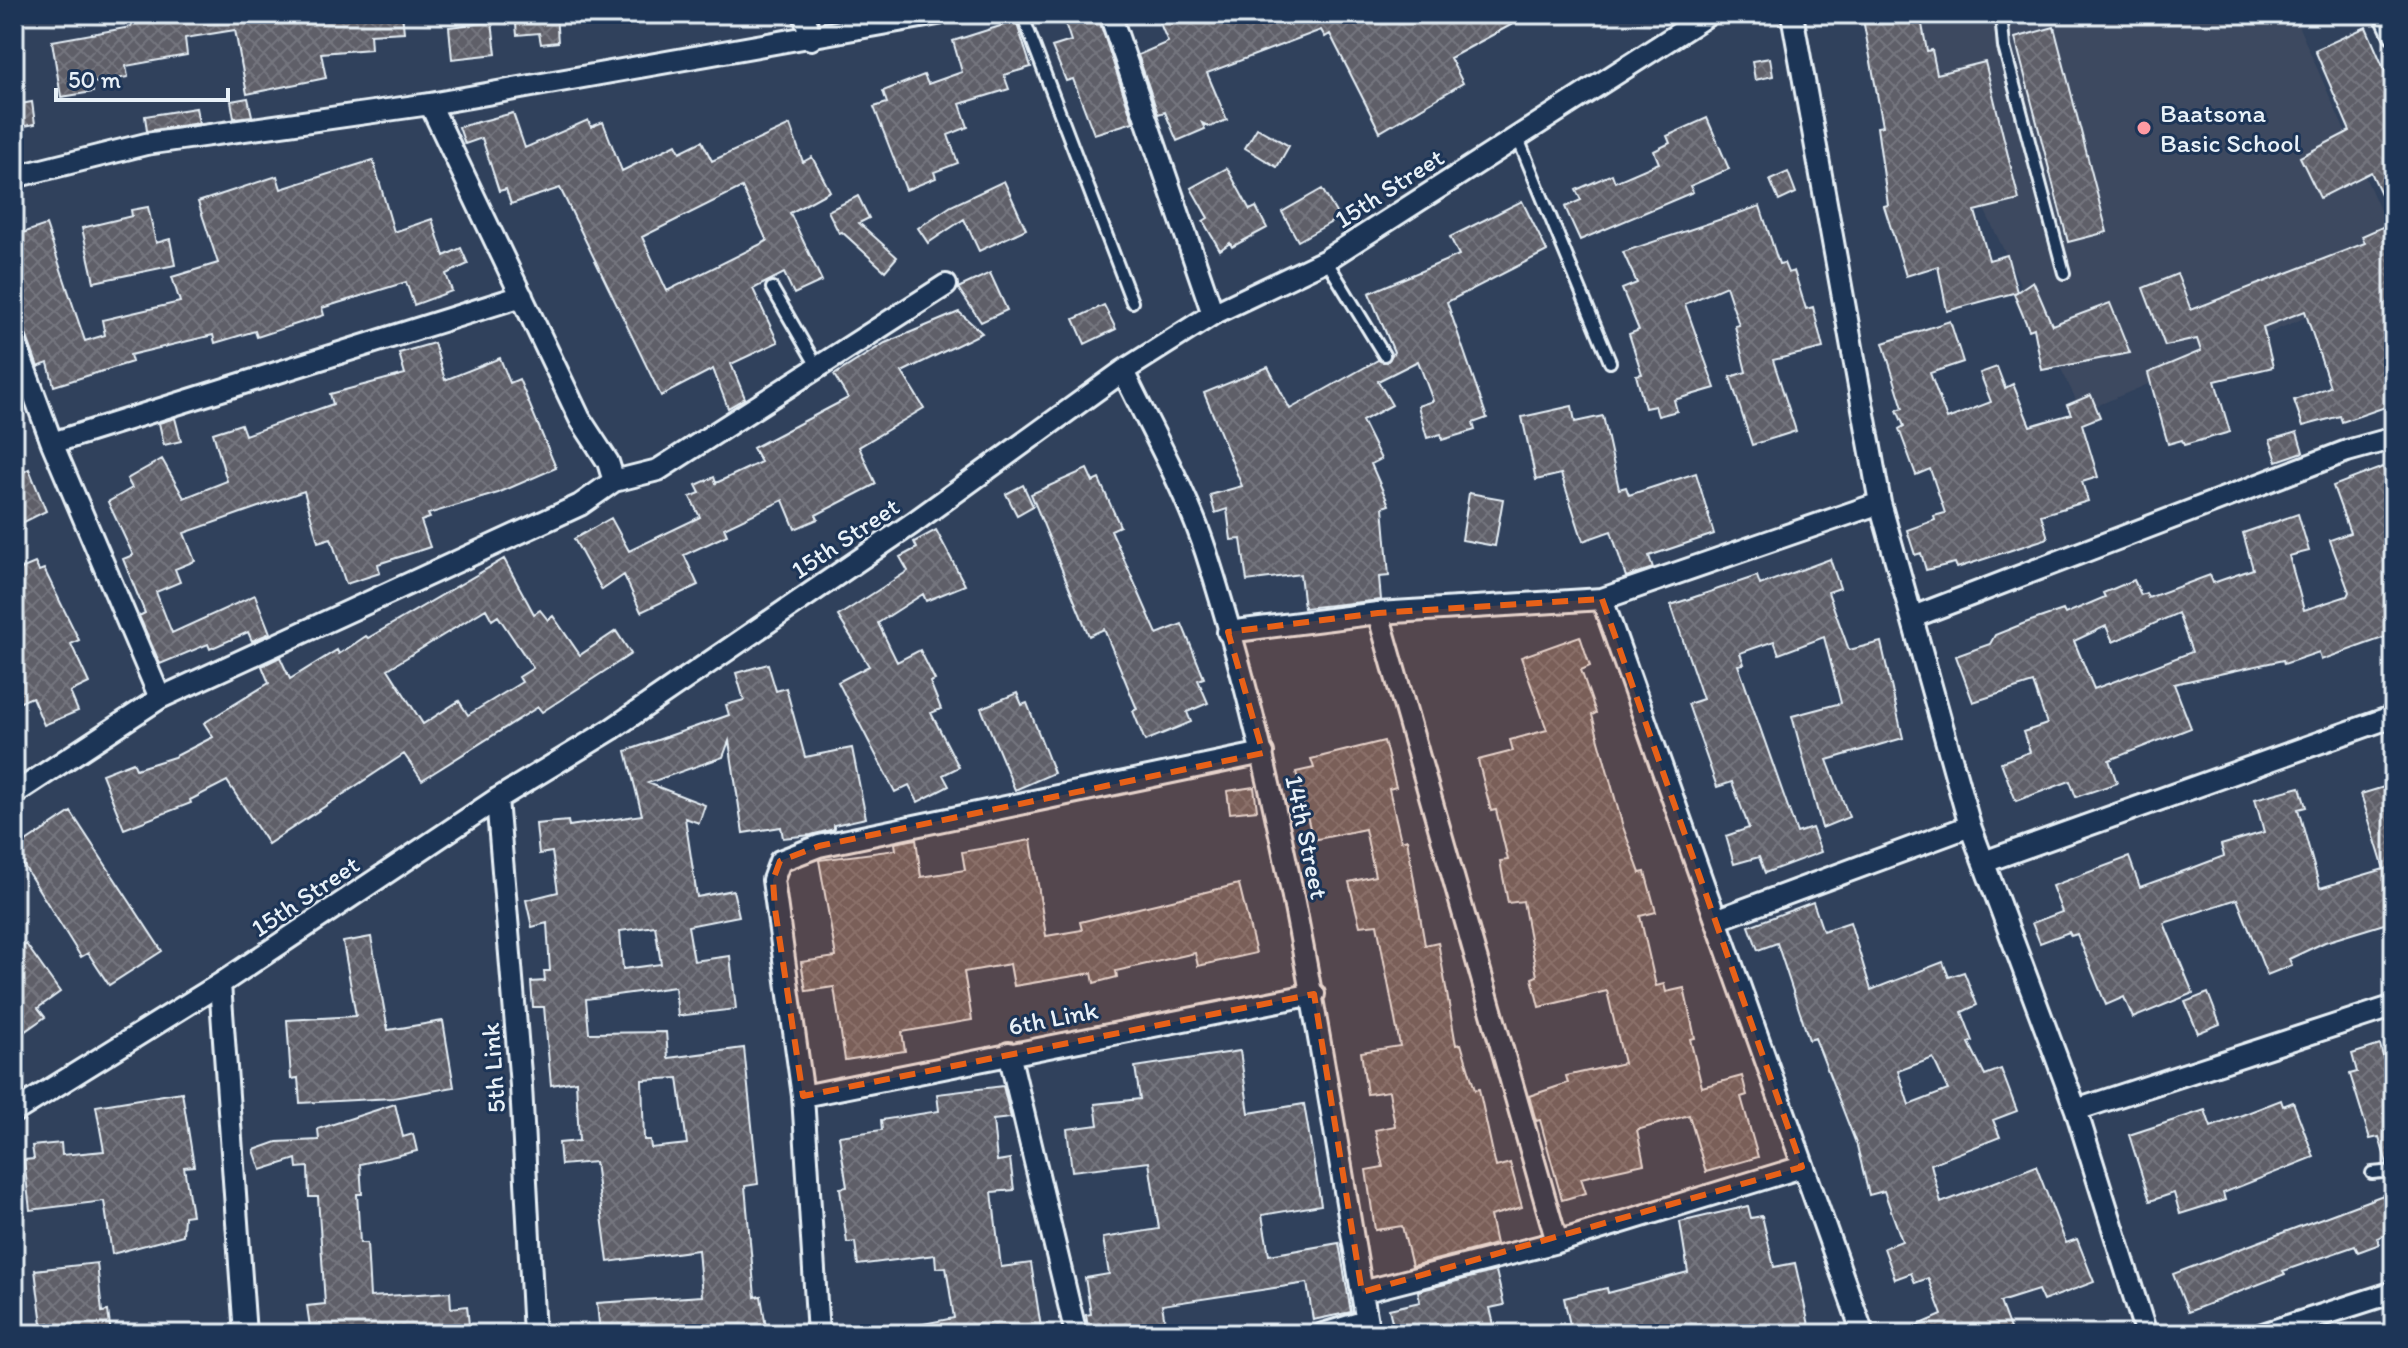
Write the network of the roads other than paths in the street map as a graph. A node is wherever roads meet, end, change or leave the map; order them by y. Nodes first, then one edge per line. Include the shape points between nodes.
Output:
1 (804, 14) edge
2 (938, 14) edge
3 (1022, 14) edge
4 (1110, 14) edge
5 (1709, 14) edge
6 (1792, 14) edge
7 (2001, 14) edge
8 (2385, 14) edge
9 (2394, 33) edge
10 (811, 39) junction
11 (430, 104) junction
12 (1517, 136) junction
13 (14, 177) edge
14 (1326, 260) junction
15 (2064, 273) dead end
16 (946, 285) dead end
17 (772, 288) dead end
18 (522, 296) junction
19 (1132, 302) dead end
20 (1213, 314) junction
21 (14, 340) edge
22 (1384, 355) dead end
23 (1610, 362) dead end
24 (818, 368) junction
25 (1123, 371) junction
26 (2394, 438) edge
27 (52, 443) junction
28 (614, 481) junction
29 (1880, 503) junction
30 (1602, 599) junction
31 (1378, 613) junction
32 (1913, 617) junction
33 (1228, 632) junction
34 (160, 698) junction
35 (2394, 716) edge
36 (1263, 753) junction
37 (14, 794) edge
38 (497, 799) junction
39 (1970, 826) junction
40 (1984, 862) junction
41 (1716, 920) junction
42 (220, 984) junction
43 (1314, 994) junction
44 (2394, 1006) edge
45 (1009, 1053) junction
46 (803, 1096) junction
47 (2076, 1110) junction
48 (14, 1112) edge
49 (1802, 1167) junction
50 (2394, 1171) edge
51 (2372, 1173) dead end
52 (1557, 1242) junction
53 (1362, 1292) junction
54 (2394, 1292) edge
55 (1368, 1327) edge
56 (245, 1334) edge
57 (534, 1334) edge
58 (818, 1334) edge
59 (1076, 1334) edge
60 (1323, 1334) edge
61 (1863, 1334) edge
62 (2146, 1334) edge
63 (2263, 1334) edge

1 - 10 street
2 - 10 street
3 - 19 lane
4 - 20 street
5 - 12 street, 15th Street
6 - 29 street
7 - 15 lane via 2004,47
8 - 9 street
10 - 11 street
11 - 13 street via 146,144
11 - 18 street
12 - 14 street, 15th Street
12 - 23 lane
14 - 20 street, 15th Street
14 - 22 lane
16 - 24 street
17 - 24 lane
18 - 27 street
18 - 28 street
20 - 25 street, 15th Street
21 - 27 street
24 - 28 street via 658,470
25 - 33 street, 14th Street via 1205,550
25 - 38 street, 15th Street via 769,622 612,729
26 - 32 street via 2347,451
27 - 34 street
28 - 34 street via 580,505
29 - 30 street
29 - 32 street
30 - 31 street
30 - 41 street
31 - 33 street
31 - 52 street
32 - 39 street
33 - 36 street, 14th Street
34 - 37 street
35 - 40 street
36 - 43 street, 14th Street
36 - 46 street via 819,846 780,861 773,880 775,909
38 - 42 street, 15th Street
38 - 57 street, 5th Link via 521,1086
39 - 40 street
39 - 41 street
40 - 47 street
41 - 49 street
42 - 48 street, 15th Street
42 - 56 street
43 - 45 street, 6th Link
43 - 53 street, 14th Street
44 - 47 street
45 - 46 street, 6th Link
45 - 59 street
46 - 58 street
47 - 62 street
49 - 52 street
49 - 61 street
50 - 51 lane
52 - 53 street
53 - 55 street, 14th Street
54 - 63 street
55 - 60 street

